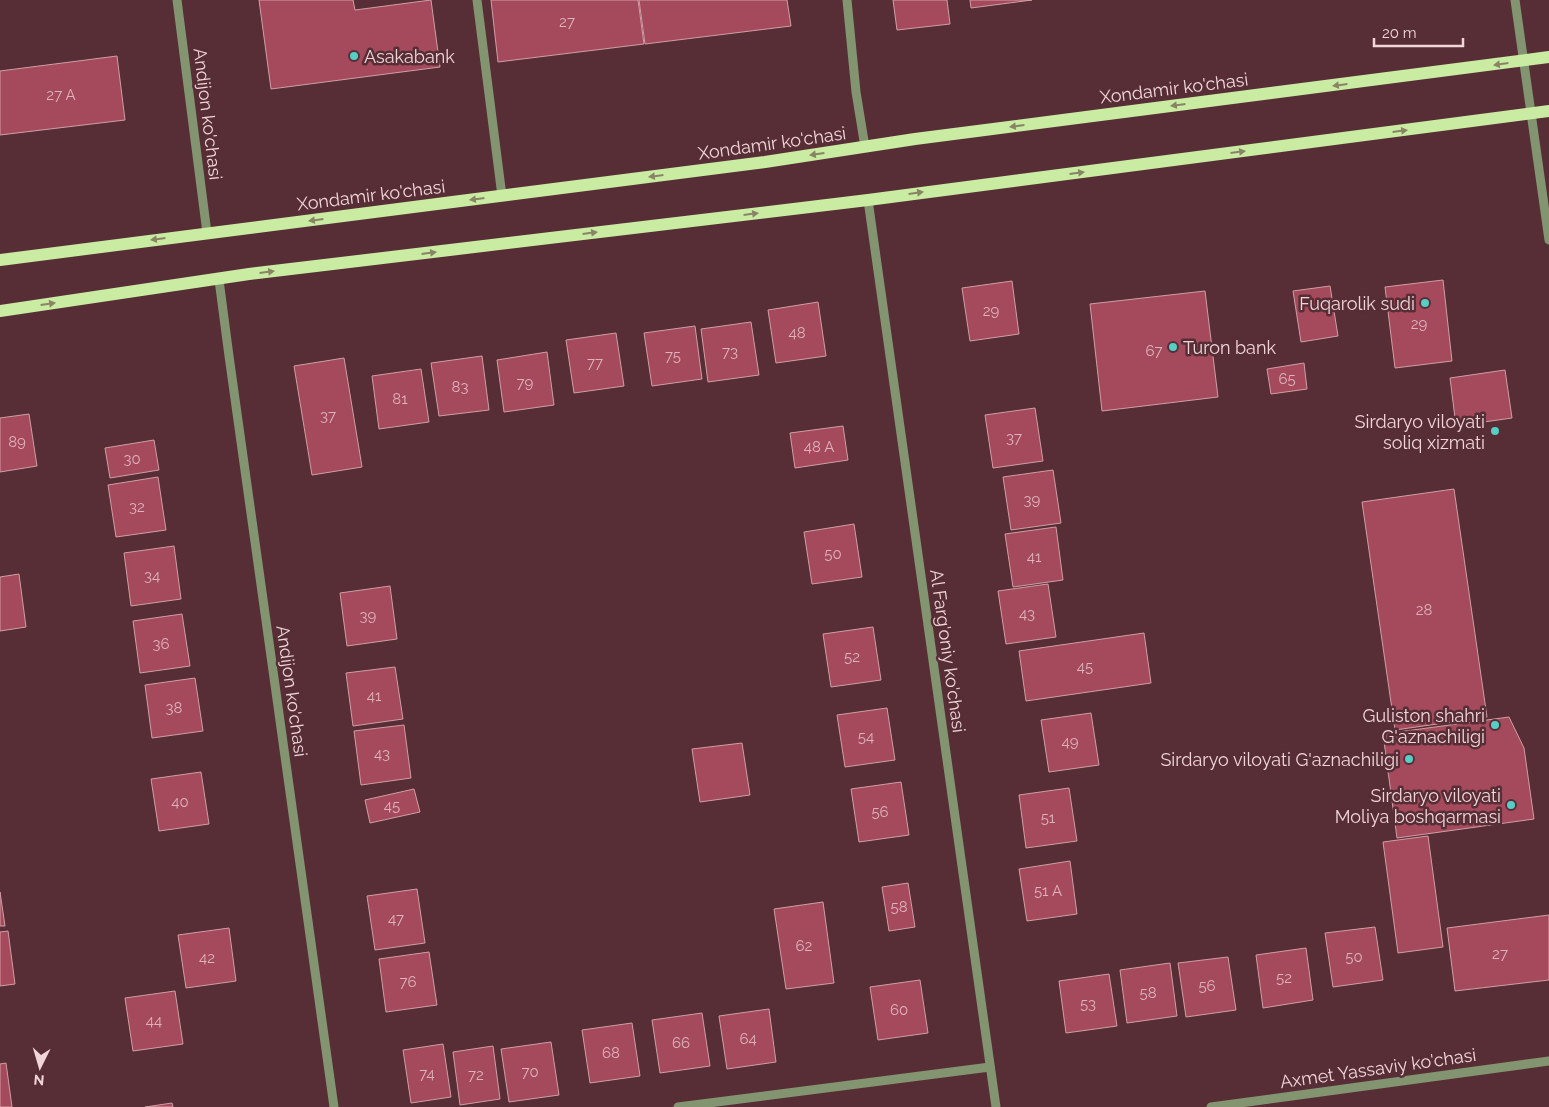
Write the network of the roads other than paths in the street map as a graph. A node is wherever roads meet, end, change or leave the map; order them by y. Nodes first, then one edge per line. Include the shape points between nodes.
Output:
1 (177, 0) edge
2 (477, 0) edge
3 (847, 0) edge
4 (1516, 0) edge
5 (1549, 57) edge
6 (1524, 61) junction
7 (1549, 112) edge
8 (1532, 114) junction
9 (865, 147) junction
10 (502, 196) junction
11 (868, 200) junction
12 (207, 233) junction
13 (1549, 240) edge
14 (0, 260) edge
15 (219, 280) junction
16 (0, 311) edge
17 (1549, 1061) edge
18 (990, 1067) junction
19 (334, 1107) edge
20 (678, 1107) edge
21 (996, 1107) edge
22 (1211, 1107) edge

1 - 12 street, Andijon ko'chasi
2 - 10 street
3 - 9 street
4 - 6 street
5 - 6 main road, Xondamir ko'chasi
6 - 8 street
6 -> 9 main road, Xondamir ko'chasi
7 - 8 main road
11 -> 8 main road
8 - 13 street
9 -> 10 main road, Xondamir ko'chasi
10 -> 12 main road, Xondamir ko'chasi
15 -> 11 main road
11 - 18 street, Al Farg'oniy ko'chasi
12 -> 14 main road, Xondamir ko'chasi
16 -> 15 main road
15 - 19 street, Andijon ko'chasi
17 - 22 street, Axmet Yassaviy ko'chasi
18 - 20 street
18 - 21 street, Al Farg'oniy ko'chasi

